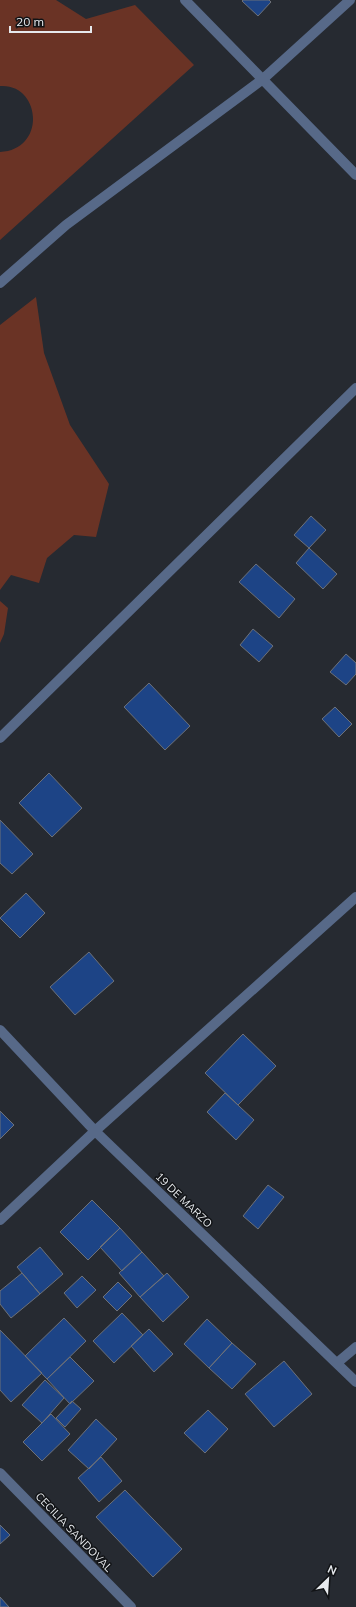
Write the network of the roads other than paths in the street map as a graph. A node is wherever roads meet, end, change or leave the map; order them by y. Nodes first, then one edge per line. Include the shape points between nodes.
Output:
1 (185, 0) edge
2 (350, 0) edge
3 (263, 79) junction
4 (356, 175) edge
5 (0, 282) edge
6 (356, 388) edge
7 (0, 738) edge
8 (356, 897) edge
9 (0, 1030) edge
10 (95, 1131) junction
11 (0, 1220) edge
12 (356, 1347) edge
13 (337, 1363) junction
14 (356, 1382) edge
15 (0, 1473) edge
16 (131, 1607) edge

1 - 3 street
2 - 3 street
3 - 4 street
3 - 5 street via 66,225
6 - 7 street
8 - 10 street
9 - 10 street, 19 DE MARZO
10 - 11 street
10 - 13 street, 19 DE MARZO
12 - 13 street
13 - 14 street, 19 DE MARZO
15 - 16 street, CECILIA SANDOVAL

